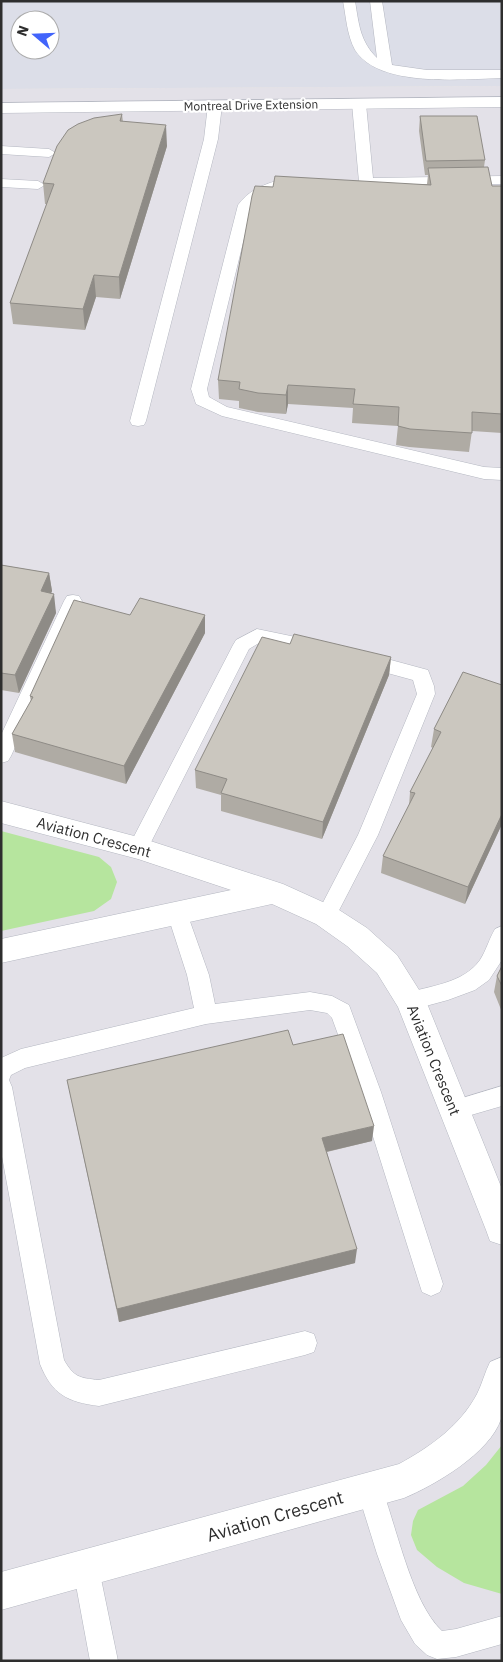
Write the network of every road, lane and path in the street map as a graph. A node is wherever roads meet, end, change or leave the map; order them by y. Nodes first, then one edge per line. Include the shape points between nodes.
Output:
1 (349, 1) edge
2 (376, 1) edge
3 (386, 68) junction
4 (502, 74) edge
5 (502, 102) edge
6 (360, 104) junction
7 (215, 105) junction
8 (1, 108) edge
9 (1, 150) edge
10 (49, 153) dead end
11 (502, 180) edge
12 (313, 182) edge
13 (348, 182) edge
14 (366, 182) junction
15 (1, 183) edge
16 (38, 185) dead end
17 (138, 420) dead end
18 (502, 474) edge
19 (73, 601) edge
20 (1, 756) edge
21 (1, 812) edge
22 (138, 848) junction
23 (273, 892) junction
24 (177, 913) junction
25 (326, 916) junction
26 (502, 935) edge
27 (1, 951) edge
28 (412, 1001) junction
29 (206, 1015) junction
30 (1, 1073) edge
31 (1, 1087) edge
32 (502, 1096) edge
33 (454, 1110) junction
34 (502, 1230) edge
35 (432, 1284) dead end
36 (305, 1343) dead end
37 (502, 1374) edge
38 (370, 1490) junction
39 (86, 1569) junction
40 (1, 1591) edge
41 (502, 1630) edge
42 (104, 1661) edge

1 - 3 lane via 362,50
2 - 3 lane
3 - 4 lane via 413,73
5 - 6 street, Montreal Drive Extension
6 - 7 street, Montreal Drive Extension
6 - 14 lane
7 - 8 street, Montreal Drive Extension
7 - 17 lane via 211,139
9 - 10 lane
11 - 14 lane
12 - 18 lane via 273,186 254,194 245,205 199,389 202,400 222,411 484,473
13 - 14 lane
15 - 16 lane
19 - 20 lane
21 - 22 street, Aviation Crescent
22 - 23 street, Aviation Crescent
22 - 25 lane via 242,645 257,636 415,672 424,681 426,694 396,774 348,879
23 - 24 street
23 - 25 street, Aviation Crescent
24 - 27 street
24 - 29 lane via 198,975
25 - 28 street, Aviation Crescent via 357,936 387,964
26 - 28 lane via 482,974 472,981
28 - 33 street, Aviation Crescent
29 - 30 lane via 21,1059 3,1068
29 - 35 lane via 310,1001 332,1004 341,1012
31 - 36 lane via 52,1364 63,1383 79,1391 99,1393
32 - 33 lane
33 - 34 street, Aviation Crescent
37 - 38 street, Aviation Crescent via 490,1404 465,1440 438,1463 404,1480
38 - 39 street, Aviation Crescent
38 - 41 lane via 415,1620 425,1634 437,1645
39 - 40 street, Aviation Crescent
39 - 42 lane

